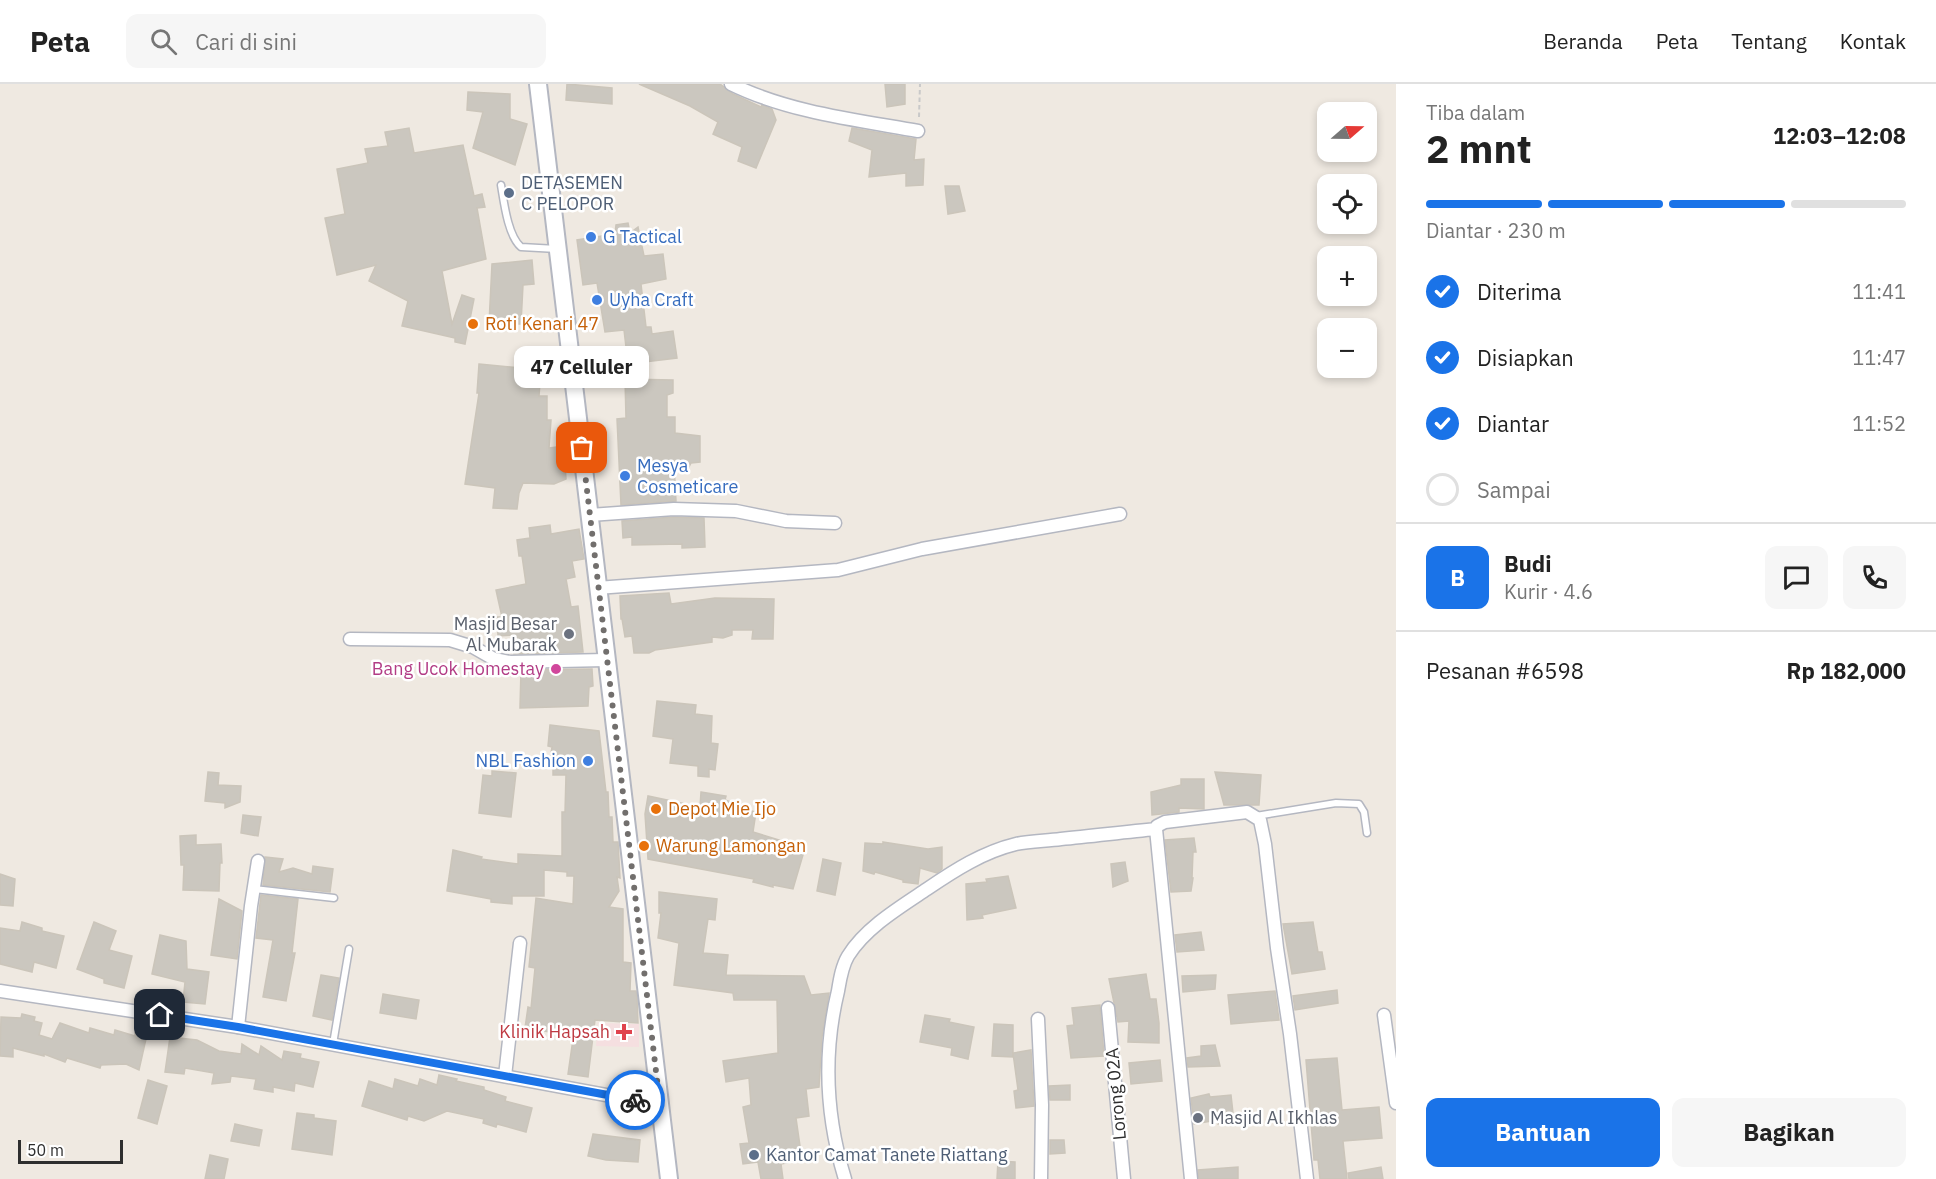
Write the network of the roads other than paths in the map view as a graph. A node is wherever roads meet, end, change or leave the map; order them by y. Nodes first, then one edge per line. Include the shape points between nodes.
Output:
1 (538, 84) edge
2 (732, 84) edge
3 (918, 131) road end
4 (501, 185) dead end
5 (558, 249) junction
6 (590, 514) junction
7 (1120, 514) dead end
8 (835, 523) dead end
9 (597, 588) junction
10 (350, 639) dead end
11 (606, 660) junction
12 (1256, 816) junction
13 (1156, 829) junction
14 (1367, 833) dead end
15 (258, 861) dead end
16 (254, 889) junction
17 (334, 898) dead end
18 (520, 943) dead end
19 (349, 949) dead end
20 (0, 991) edge
21 (1108, 1008) dead end
22 (1384, 1015) dead end
23 (1038, 1019) dead end
24 (238, 1027) junction
25 (333, 1044) junction
26 (505, 1076) junction
27 (1396, 1103) edge
28 (660, 1105) junction
29 (669, 1179) edge
30 (845, 1179) edge
31 (1041, 1179) edge
32 (1124, 1179) edge
33 (1191, 1179) edge
34 (1307, 1179) edge

1 - 5 main road
2 - 3 street via 798,107
4 - 5 lane via 517,244
5 - 6 main road
6 - 8 street via 684,509
6 - 9 main road
7 - 9 street via 922,549 838,570
9 - 11 main road
10 - 11 street via 450,640 510,662
11 - 28 main road
12 - 13 street via 1247,812 1172,820
12 - 14 lane via 1336,803 1359,804
12 - 34 street via 1265,844
13 - 30 street via 1017,844 988,853 887,916 849,954 832,1013 828,1051 833,1129
13 - 33 street
15 - 16 street
16 - 17 lane
16 - 24 street
18 - 26 street
19 - 25 lane
20 - 24 street
21 - 32 street, Lorong 02A
22 - 27 street
23 - 31 street
24 - 25 street
25 - 26 street
26 - 28 street
28 - 29 main road

